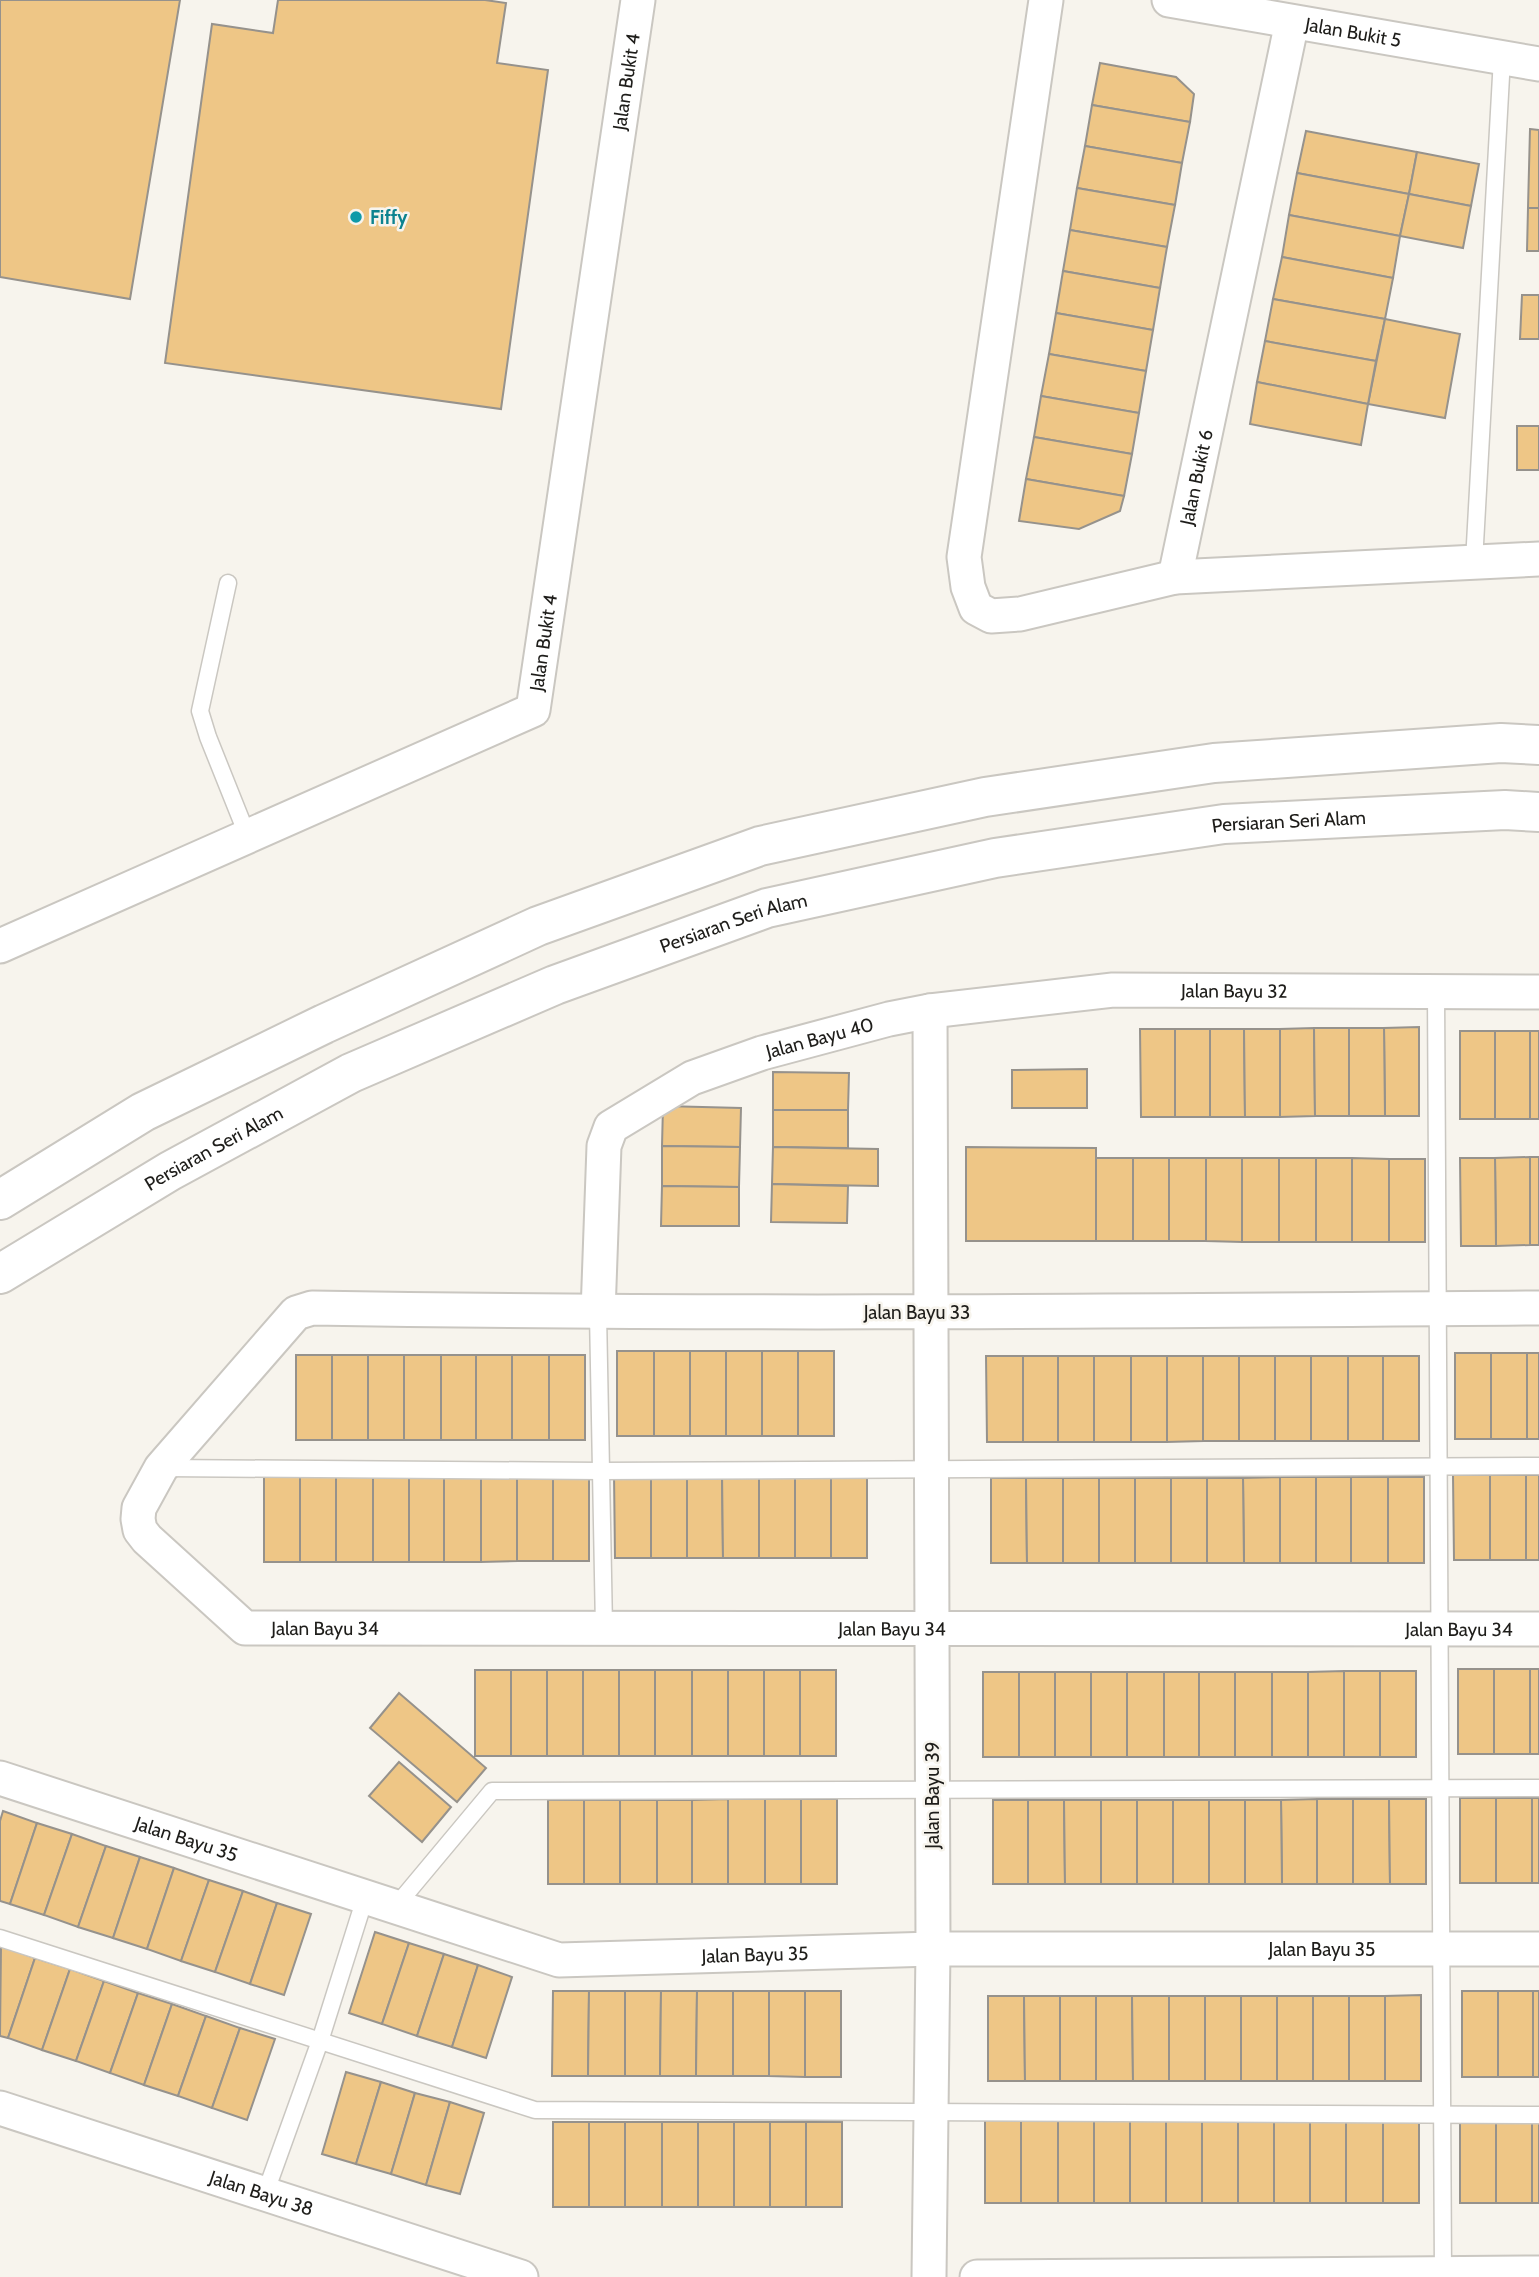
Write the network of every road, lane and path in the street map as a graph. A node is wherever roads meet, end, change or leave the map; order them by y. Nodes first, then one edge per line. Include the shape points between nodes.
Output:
1 (638, 0) edge
2 (1045, 0) edge
3 (1169, 0) edge
4 (1292, 22) junction
5 (1502, 58) junction
6 (1539, 64) edge
7 (1539, 559) edge
8 (1474, 562) junction
9 (1175, 577) junction
10 (229, 583) dead end
11 (1539, 745) edge
12 (1539, 812) edge
13 (248, 837) junction
14 (0, 946) edge
15 (1436, 992) junction
16 (1539, 992) edge
17 (930, 1011) junction
18 (0, 1200) edge
19 (0, 1274) edge
20 (1539, 1308) edge
21 (1438, 1309) junction
22 (598, 1313) junction
23 (931, 1313) junction
24 (1539, 1466) edge
25 (1438, 1467) junction
26 (161, 1468) junction
27 (931, 1469) junction
28 (601, 1471) junction
29 (604, 1628) junction
30 (931, 1628) junction
31 (1440, 1629) junction
32 (1539, 1629) edge
33 (0, 1778) edge
34 (1440, 1788) junction
35 (1539, 1788) edge
36 (932, 1790) junction
37 (381, 1902) junction
38 (0, 1938) edge
39 (933, 1949) junction
40 (1441, 1949) junction
41 (1539, 1949) edge
42 (320, 2041) junction
43 (0, 2108) edge
44 (931, 2113) junction
45 (1442, 2115) junction
46 (1539, 2115) edge
47 (265, 2194) junction
48 (1443, 2273) junction
49 (1539, 2273) edge
50 (521, 2277) edge
51 (929, 2277) edge
52 (976, 2277) edge

1 - 13 street, Jalan Bukit 4 via 533,710
2 - 9 street via 964,557 968,587 976,608 991,616 1020,614
3 - 4 street, Jalan Bukit 5
4 - 5 street, Jalan Bukit 5
4 - 9 street, Jalan Bukit 6
5 - 6 street, Jalan Bukit 5
5 - 8 lane
7 - 8 street
8 - 9 street
10 - 13 lane via 200,711
11 - 18 main road via 1501,743 1214,763 985,797 760,846 538,926 324,1024 143,1112
12 - 19 main road, Persiaran Seri Alam via 1224,824 995,858 767,908 555,985 351,1073 170,1171
13 - 14 street, Jalan Bukit 4
15 - 16 street, Jalan Bayu 32
15 - 17 street, Jalan Bayu 32 via 1113,990
15 - 21 lane
17 - 22 street, Jalan Bayu 40 via 762,1053 692,1078 611,1127 604,1146
17 - 23 street
20 - 21 street, Jalan Bayu 33
21 - 23 street, Jalan Bayu 33
21 - 25 lane
22 - 23 street, Jalan Bayu 33
22 - 26 street, Jalan Bayu 33 via 312,1308 296,1313
22 - 28 lane
23 - 27 street, Jalan Bayu 39
24 - 25 lane
25 - 27 lane
25 - 31 lane
26 - 28 lane
26 - 29 street, Jalan Bayu 34 via 139,1508 140,1530 245,1628
27 - 28 lane
27 - 30 street, Jalan Bayu 39
28 - 29 lane
29 - 30 street, Jalan Bayu 34
30 - 31 street, Jalan Bayu 34
30 - 36 street, Jalan Bayu 39
31 - 32 street, Jalan Bayu 34
31 - 34 lane
33 - 37 street, Jalan Bayu 35
34 - 35 lane
34 - 36 lane
34 - 40 lane
36 - 37 lane via 492,1791
36 - 39 street, Jalan Bayu 39
37 - 39 street, Jalan Bayu 35 via 559,1960
37 - 42 lane
38 - 42 lane
39 - 40 street, Jalan Bayu 35
39 - 44 street, Jalan Bayu 39
40 - 41 street, Jalan Bayu 35
40 - 45 lane
42 - 44 lane via 535,2110
42 - 47 lane
43 - 47 street, Jalan Bayu 38
44 - 45 lane
44 - 51 street, Jalan Bayu 39
45 - 46 lane
45 - 48 lane
47 - 50 street, Jalan Bayu 38
48 - 49 street
48 - 52 street

